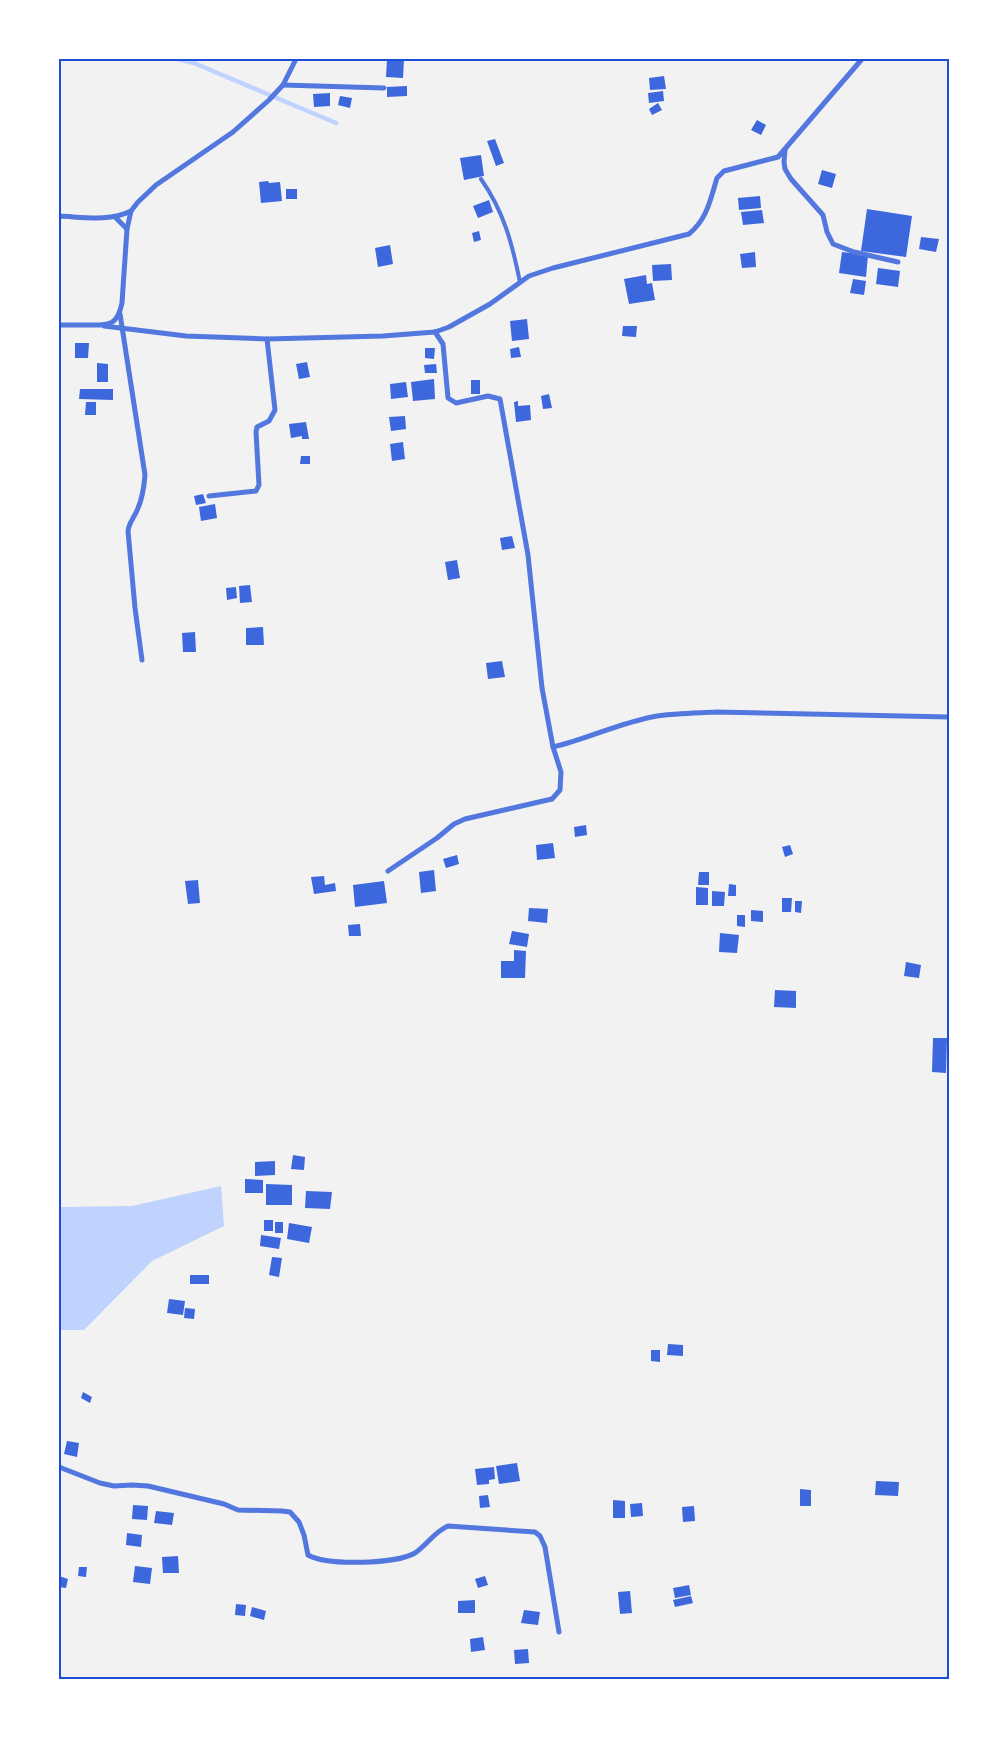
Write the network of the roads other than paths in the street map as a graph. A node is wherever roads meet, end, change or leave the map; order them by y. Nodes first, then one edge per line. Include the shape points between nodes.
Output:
1 (296, 59) edge
2 (862, 59) edge
3 (283, 85) junction
4 (384, 88) dead end
5 (786, 150) junction
6 (482, 180) dead end
7 (131, 211) junction
8 (59, 216) edge
9 (115, 217) junction
10 (126, 229) junction
11 (898, 262) dead end
12 (520, 282) junction
13 (120, 314) junction
14 (59, 325) edge
15 (104, 326) junction
16 (123, 329) junction
17 (435, 332) junction
18 (267, 339) junction
19 (209, 496) dead end
20 (142, 660) dead end
21 (949, 717) edge
22 (553, 747) junction
23 (388, 870) dead end
24 (59, 1467) edge
25 (559, 1632) dead end

1 - 3 street
2 - 5 street
3 - 4 street
3 - 7 street via 232,132 156,185
5 - 11 street via 785,169 823,215 833,244
5 - 12 street via 778,157 724,171 717,178 706,215 689,234 552,268
6 - 12 lane via 498,205
7 - 9 street
7 - 10 street
8 - 9 street
9 - 10 street
10 - 13 street
12 - 17 street via 490,304
13 - 15 street
13 - 16 street
14 - 15 street
15 - 16 street
16 - 18 street via 186,336
16 - 20 street via 145,475 143,493 128,531
17 - 18 street
17 - 22 street via 443,344 448,398 456,403 488,396 500,399 528,555 542,688
18 - 19 street via 275,410 269,421 257,427 259,485 256,491
21 - 22 street via 680,714 628,723
22 - 23 street via 561,772 560,790 552,799 465,819
24 - 25 street via 114,1486 148,1486 238,1510 290,1512 302,1528 308,1555 320,1560 397,1560 416,1552 448,1526 536,1532 545,1547

